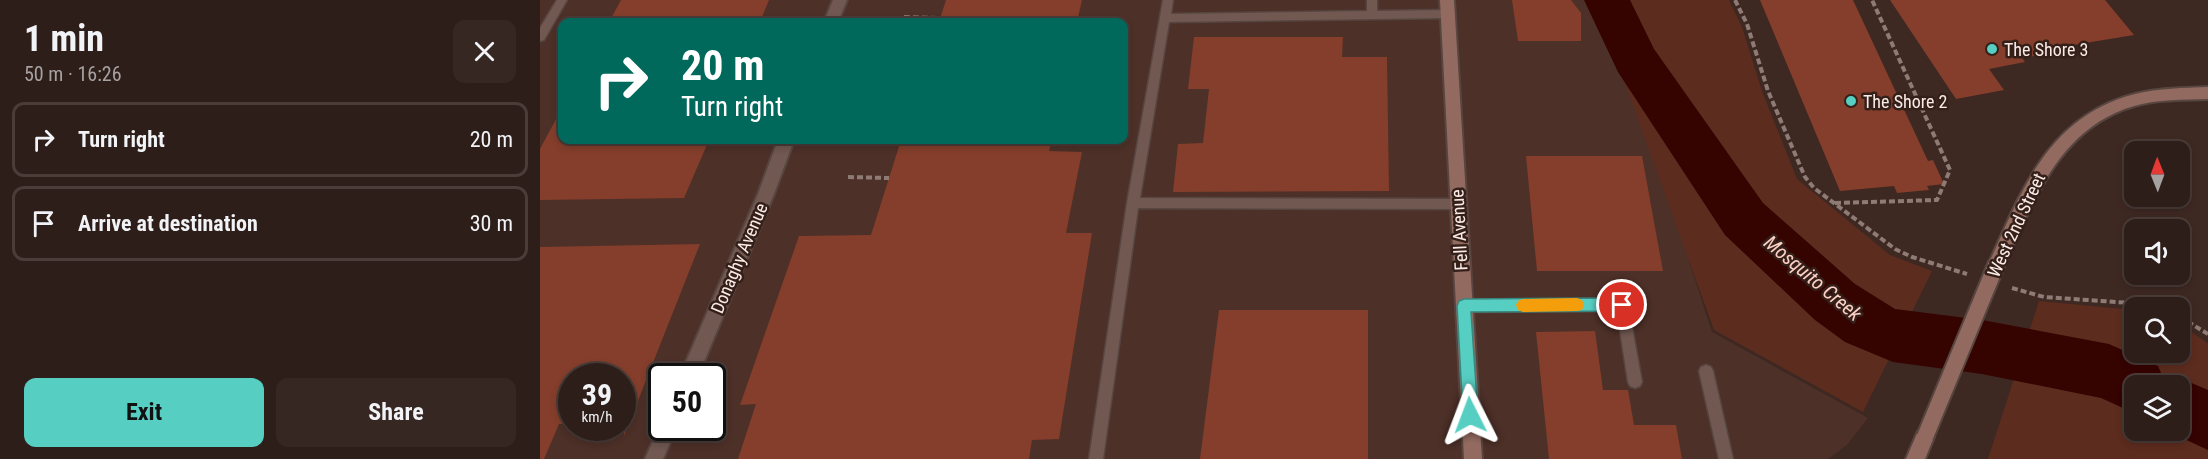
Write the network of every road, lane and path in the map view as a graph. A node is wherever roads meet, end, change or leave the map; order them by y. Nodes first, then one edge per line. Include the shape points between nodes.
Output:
1 (562, 0) edge
2 (840, 0) edge
3 (1168, 0) edge
4 (1372, 0) edge
5 (1735, 0) edge
6 (1872, 0) edge
7 (1447, 7) edge
8 (1372, 15) junction
9 (904, 17) dead end
10 (833, 18) edge
11 (940, 18) dead end
12 (1165, 18) junction
13 (540, 36) edge
14 (2208, 93) edge
15 (785, 144) edge
16 (848, 177) dead end
17 (889, 178) dead end
18 (1133, 203) junction
19 (1834, 203) junction
20 (1458, 204) junction
21 (1968, 274) dead end
22 (2011, 288) dead end
23 (2124, 302) edge
24 (1464, 306) junction
25 (2190, 323) edge
26 (2208, 334) edge
27 (694, 363) edge
28 (1706, 371) dead end
29 (1635, 382) dead end
30 (662, 441) edge
31 (654, 459) edge
32 (1096, 459) edge
33 (1473, 459) edge
34 (1726, 459) edge
35 (1915, 459) edge

1 - 13 lane
2 - 10 street
3 - 12 lane
4 - 8 lane
5 - 19 path via 1799,168 1814,188
6 - 19 path via 1950,170 1937,200
7 - 8 lane
7 - 20 main road, Fell Avenue
8 - 12 lane
9 - 11 path
12 - 18 lane
14 - 35 main road, West 2nd Street, bridge via 2132,100 2098,114 2073,131 2055,150 2035,179
15 - 27 street, Donaghy Avenue
16 - 17 path
18 - 20 lane
18 - 32 lane
19 - 21 path via 1895,249
20 - 24 main road, Fell Avenue
22 - 23 path via 2044,297
24 - 29 lane via 1622,305
24 - 33 main road, Fell Avenue
25 - 26 path
28 - 34 lane
30 - 31 street

